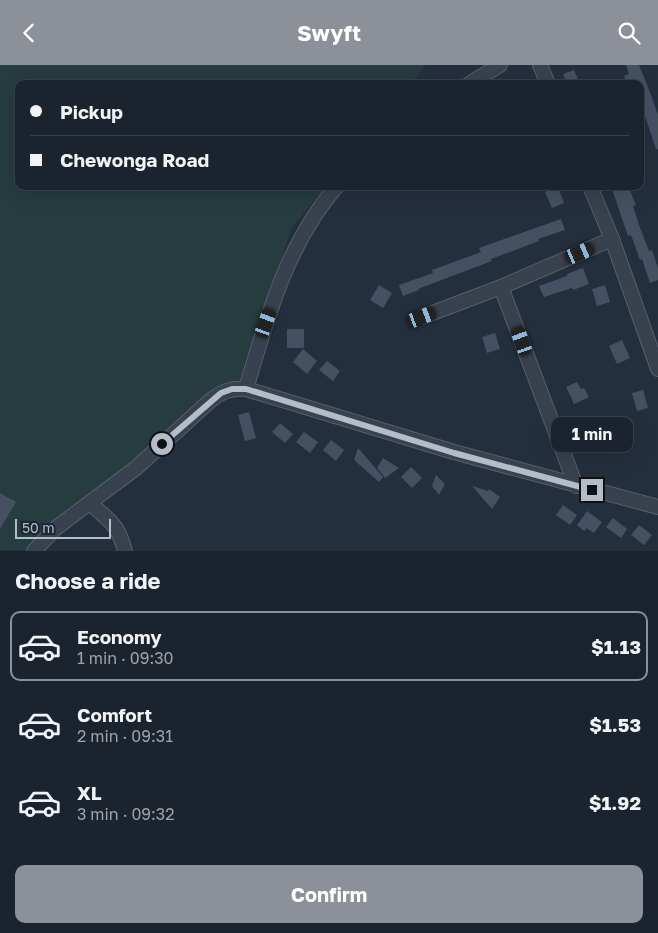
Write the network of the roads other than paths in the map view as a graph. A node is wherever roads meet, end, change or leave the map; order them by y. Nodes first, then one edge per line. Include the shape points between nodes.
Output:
1 (500, 65) edge
2 (540, 65) edge
3 (476, 80) edge
4 (546, 80) edge
5 (334, 190) edge
6 (592, 190) edge
7 (612, 239) junction
8 (501, 287) junction
9 (422, 317) dead end
10 (658, 369) edge
11 (246, 389) junction
12 (576, 486) junction
13 (90, 503) junction
14 (658, 507) edge
15 (34, 551) edge
16 (125, 551) edge

1 - 3 street
2 - 4 street
5 - 11 street via 315,214 294,252 266,323
6 - 7 street
7 - 8 street
7 - 10 street
8 - 9 street
8 - 12 street
11 - 12 street via 454,453
11 - 13 street via 227,390 211,400 136,468
12 - 14 street
13 - 15 street via 56,528
13 - 16 street via 117,528

